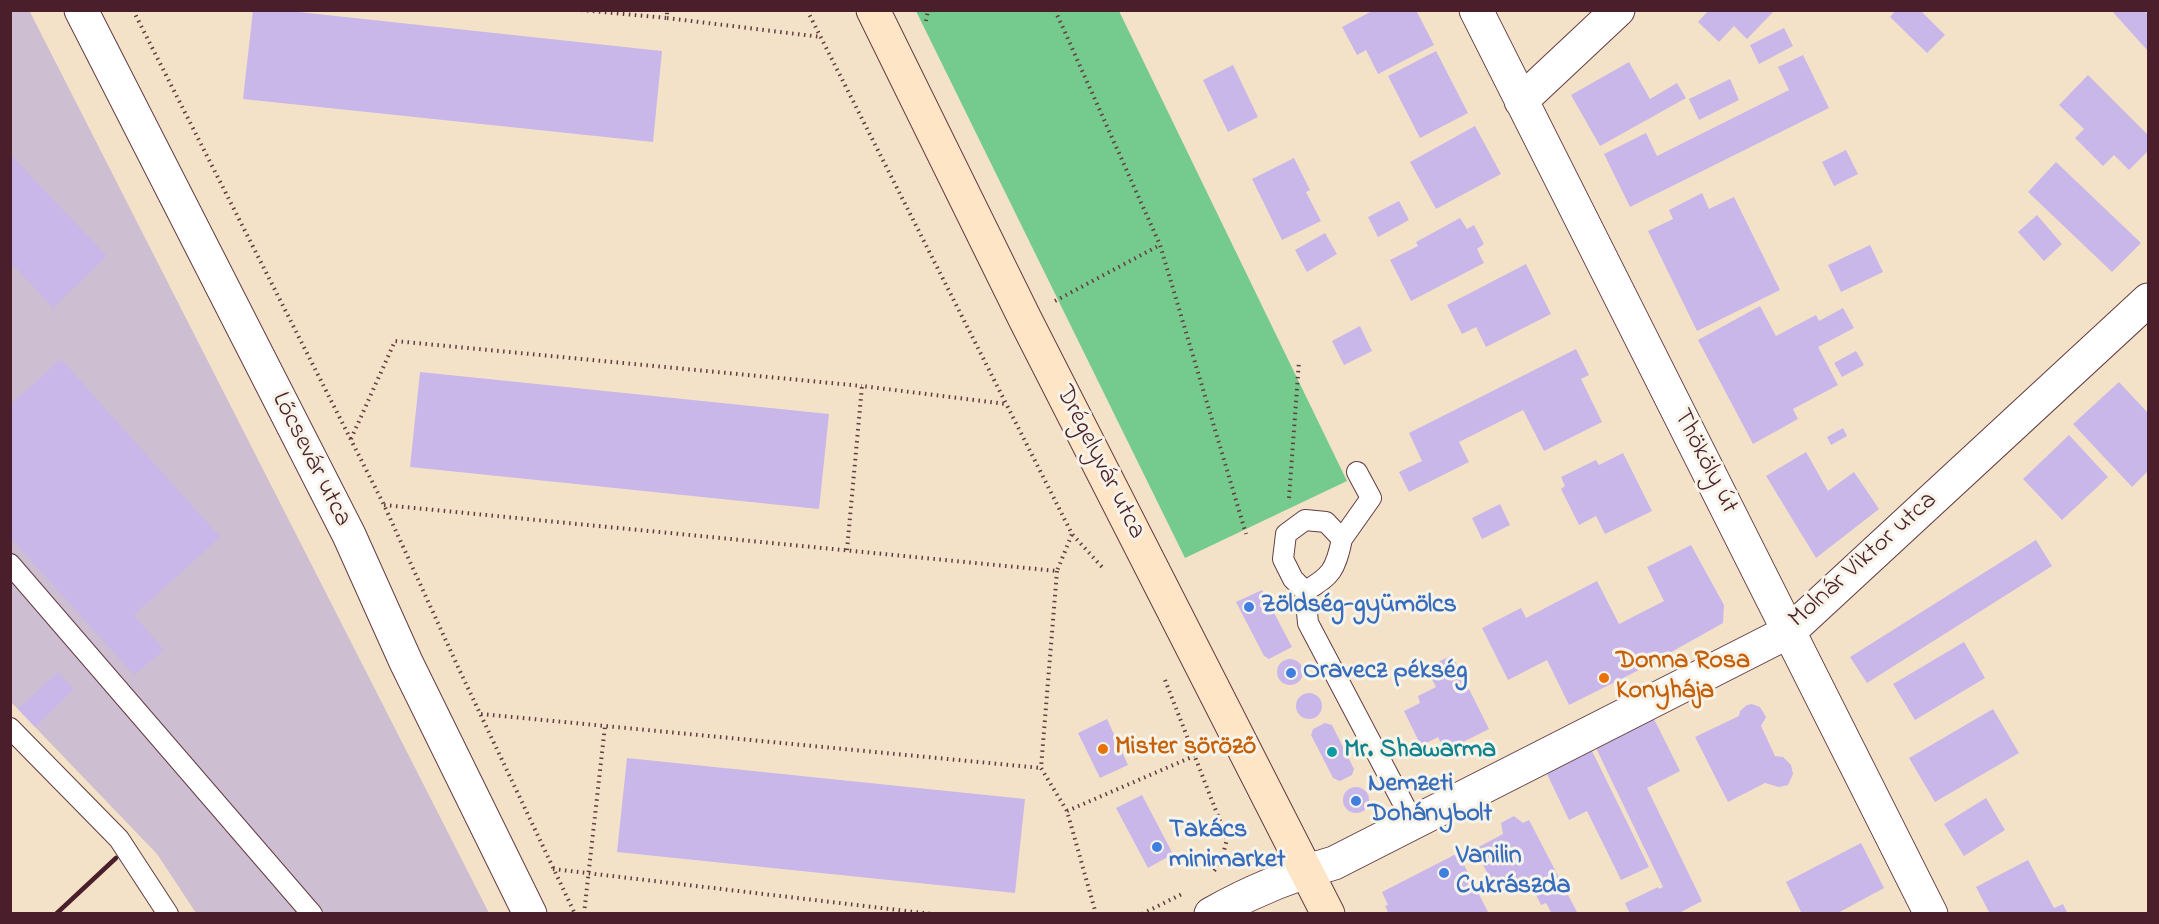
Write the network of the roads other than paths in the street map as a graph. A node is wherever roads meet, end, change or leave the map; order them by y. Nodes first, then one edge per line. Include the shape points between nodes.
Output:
1 (81, 10) edge
2 (873, 10) edge
3 (1476, 10) edge
4 (1618, 10) edge
5 (1521, 101) junction
6 (2148, 300) edge
7 (1357, 472) dead end
8 (1342, 539) junction
9 (10, 564) edge
10 (1305, 591) junction
11 (1790, 631) junction
12 (10, 728) edge
13 (1413, 822) junction
14 (1307, 871) junction
15 (1215, 913) edge
16 (168, 914) edge
17 (312, 914) edge
18 (530, 914) edge
19 (1328, 914) edge
20 (1931, 914) edge

1 - 18 street, Lőcsevár utca via 349,535 406,662
2 - 14 main road, Drégelyvár utca via 1025,319
3 - 5 street, Thököly út
4 - 5 street
5 - 11 street, Thököly út
6 - 11 street, Molnár Viktor utca
7 - 8 lane via 1371,498
8 - 10 lane via 1337,562 1323,581
8 - 10 lane via 1326,522 1305,520 1286,534 1283,559 1293,579
9 - 17 lane
10 - 13 lane via 1308,623
11 - 13 street, Molnár Viktor utca
11 - 20 street, Thököly út
12 - 16 lane via 119,839
13 - 14 street, Molnár Viktor utca via 1334,863
14 - 15 street, Molnár Viktor utca via 1260,889
14 - 19 main road, Drégelyvár utca

